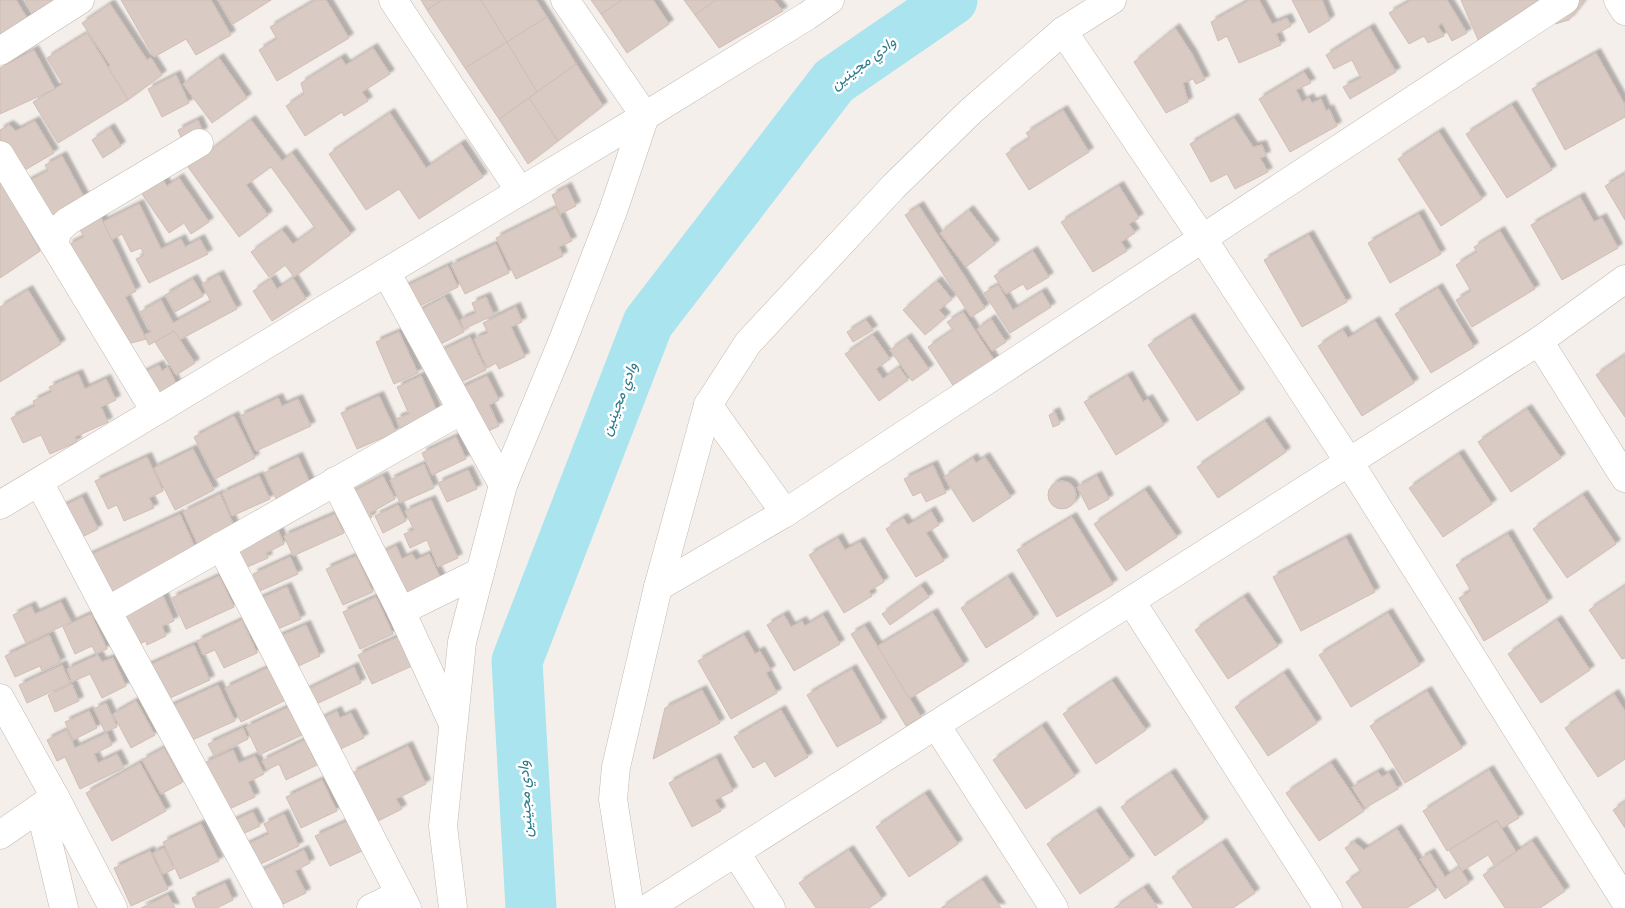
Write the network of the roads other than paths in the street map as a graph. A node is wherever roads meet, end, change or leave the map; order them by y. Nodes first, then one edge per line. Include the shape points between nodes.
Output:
1 (80, 0) edge
2 (393, 0) edge
3 (565, 0) edge
4 (830, 0) edge
5 (1112, 0) edge
6 (1565, 0) edge
7 (1618, 0) edge
8 (799, 8) edge
9 (1625, 11) edge
10 (1063, 32) junction
11 (0, 51) edge
12 (645, 116) junction
13 (199, 143) dead end
14 (0, 155) edge
15 (520, 191) junction
16 (1204, 239) junction
17 (54, 244) junction
18 (386, 272) junction
19 (1625, 279) edge
20 (1539, 341) junction
21 (708, 405) junction
22 (462, 410) junction
23 (155, 411) junction
24 (1349, 462) junction
25 (1625, 478) edge
26 (336, 481) junction
27 (39, 482) junction
28 (503, 485) junction
29 (0, 505) edge
30 (785, 513) junction
31 (222, 546) junction
32 (480, 572) junction
33 (658, 587) junction
34 (1131, 601) junction
35 (107, 611) junction
36 (401, 611) junction
37 (0, 698) edge
38 (936, 725) junction
39 (453, 726) junction
40 (47, 802) junction
41 (0, 835) edge
42 (736, 853) junction
43 (403, 901) edge
44 (1625, 901) edge
45 (64, 908) edge
46 (113, 908) edge
47 (269, 908) edge
48 (371, 908) edge
49 (452, 908) edge
50 (630, 908) edge
51 (648, 908) edge
52 (771, 908) edge
53 (1054, 908) edge
54 (1328, 908) edge

1 - 11 street
2 - 15 street
3 - 12 street
4 - 8 street
5 - 10 street
6 - 16 street
7 - 9 street
8 - 12 street
10 - 16 street
10 - 21 street via 971,111 894,186 748,343
12 - 15 street
12 - 28 street via 610,220
13 - 17 street via 68,221 58,230
14 - 17 street
15 - 18 street
16 - 24 street
16 - 30 street
17 - 23 street
18 - 22 street
18 - 23 street
19 - 20 street
20 - 24 street
20 - 25 street
21 - 30 street
21 - 33 street
22 - 26 street
22 - 28 street
23 - 27 street
24 - 34 street
24 - 44 street
26 - 31 street
26 - 36 street
27 - 29 street
27 - 35 street
28 - 32 street
30 - 33 street
31 - 35 street
31 - 43 street
32 - 36 street
32 - 39 street via 462,642
33 - 50 street via 616,767 613,799
34 - 38 street
34 - 54 street
35 - 47 street
36 - 39 street
37 - 40 street
38 - 42 street
38 - 53 street
39 - 49 street via 443,826
40 - 41 street
40 - 45 street
40 - 46 street
42 - 51 street
42 - 52 street
43 - 48 street

